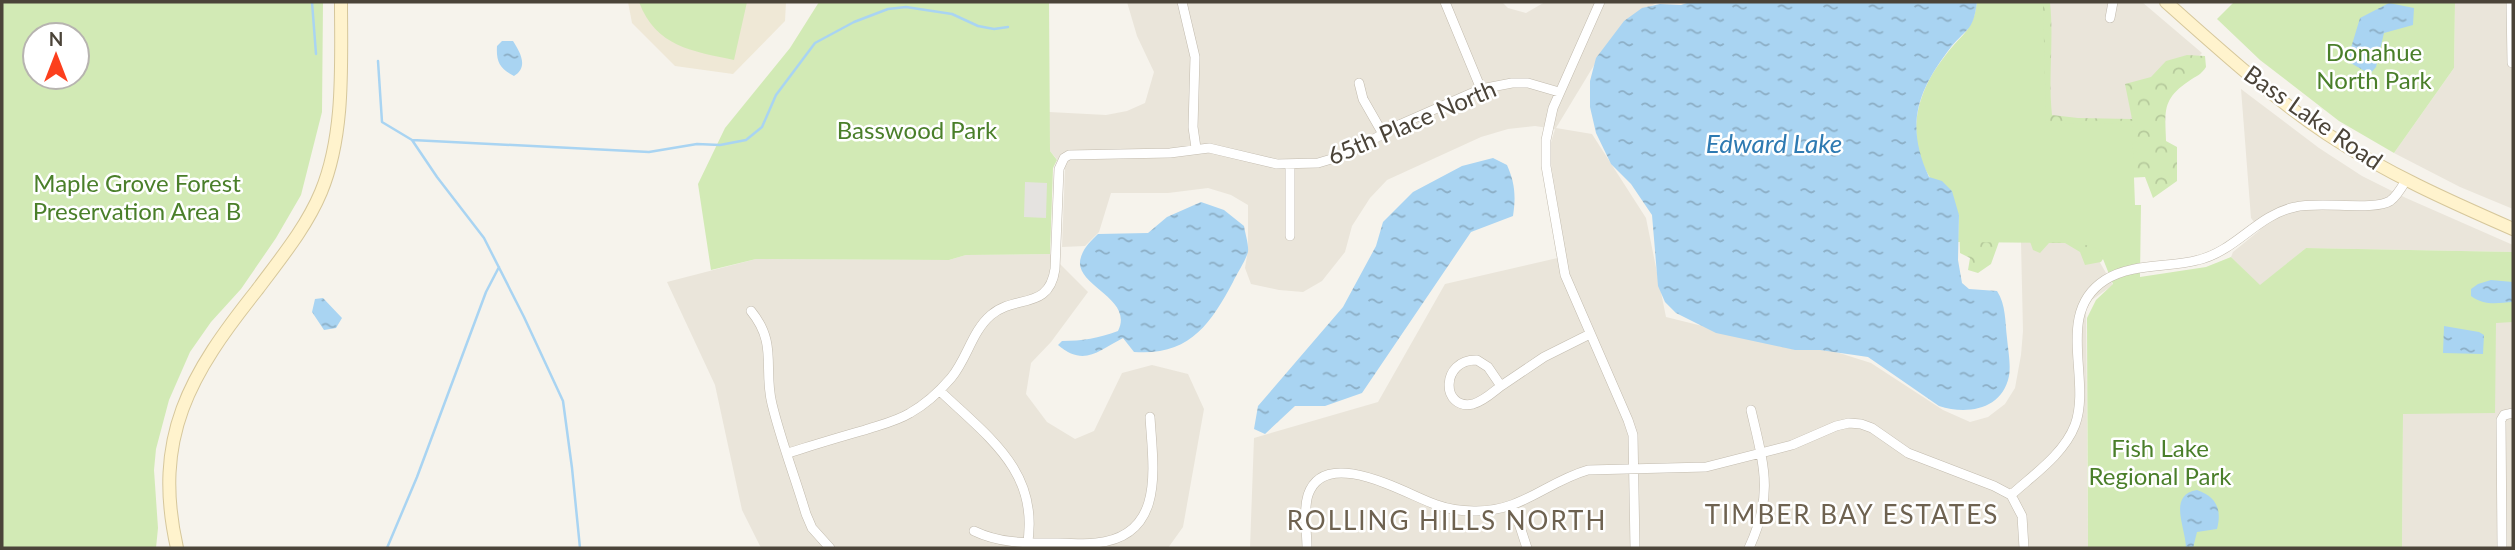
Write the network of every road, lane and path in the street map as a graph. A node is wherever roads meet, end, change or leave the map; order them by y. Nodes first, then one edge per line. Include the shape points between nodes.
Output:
1 (341, 2) edge
2 (1182, 2) edge
3 (1444, 2) edge
4 (1600, 2) edge
5 (2113, 2) edge
6 (2166, 2) edge
7 (2511, 2) edge
8 (2110, 18) dead end
9 (2512, 63) edge
10 (1359, 83) dead end
11 (1481, 89) junction
12 (1559, 92) junction
13 (1383, 134) junction
14 (1196, 148) junction
15 (1290, 165) junction
16 (2406, 180) junction
17 (2513, 229) edge
18 (1290, 236) dead end
19 (751, 311) dead end
20 (1590, 334) junction
21 (1501, 386) junction
22 (940, 391) junction
23 (1751, 410) dead end
24 (2508, 414) edge
25 (1150, 417) dead end
26 (788, 453) junction
27 (1761, 453) junction
28 (1634, 469) junction
29 (2011, 495) junction
30 (1513, 505) junction
31 (974, 531) dead end
32 (1027, 546) edge
33 (177, 548) edge
34 (830, 548) edge
35 (1307, 548) edge
36 (1527, 548) edge
37 (1635, 548) edge
38 (1749, 548) edge
39 (2024, 548) edge
40 (2502, 548) edge

1 - 33 main road via 337,131 327,174 306,221 207,356 187,395 170,461 169,502
2 - 14 street via 1195,57
3 - 11 street
4 - 12 street
5 - 8 street
6 - 16 main road, Bass Lake Road via 2274,96 2327,134
7 - 9 street
10 - 13 street
11 - 12 street, 65th Place North via 1528,83
11 - 13 street, 65th Place North
12 - 20 street via 1548,127 1546,166 1566,275
13 - 15 street, 65th Place North via 1330,160
14 - 15 street, 65th Place North
14 - 22 street, 65th Place North via 1064,158 1059,169 1054,277 1037,298 1002,307 985,320
15 - 18 street
16 - 17 main road, Bass Lake Road
16 - 29 street via 2384,204 2286,208 2216,254 2121,272 2098,285 2079,316 2079,404 2074,428 2058,451
19 - 26 street via 765,334 772,404
20 - 21 street
20 - 28 street via 1629,420
21 - 21 street via 1477,360 1459,365 1449,382 1451,394 1463,404 1477,403
22 - 26 street via 908,415
22 - 32 street via 1000,449 1020,478 1029,511
23 - 27 street
24 - 40 street via 2501,420
25 - 32 street via 1153,489 1137,524 1105,542
26 - 34 street via 809,521
27 - 28 street via 1706,467
27 - 29 street via 1836,426 1861,424 1908,453
27 - 38 street via 1765,498
28 - 30 street via 1571,475
28 - 37 street
29 - 39 street via 2022,516
30 - 35 street via 1456,509 1371,476 1337,475 1319,480 1308,496
30 - 36 street
31 - 32 street

